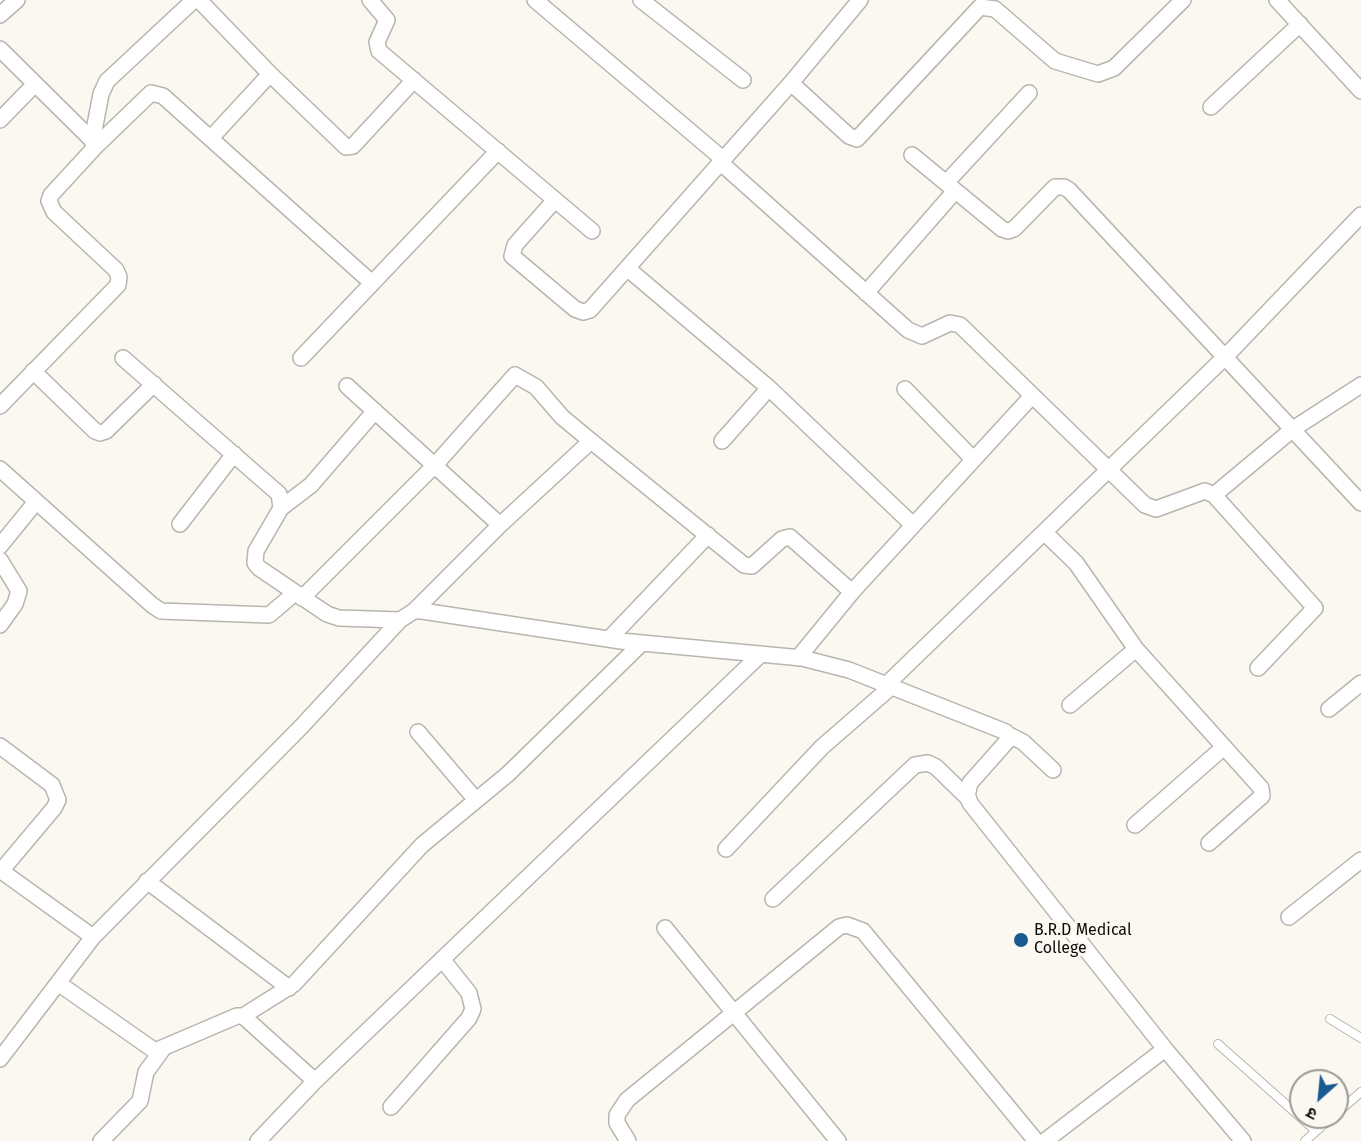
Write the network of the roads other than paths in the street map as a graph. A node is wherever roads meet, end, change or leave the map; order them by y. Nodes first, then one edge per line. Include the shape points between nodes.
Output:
1 (17, 0) edge
2 (194, 0) edge
3 (199, 0) edge
4 (370, 0) edge
5 (535, 0) edge
6 (641, 0) edge
7 (860, 0) edge
8 (1182, 0) edge
9 (1277, 0) edge
10 (0, 15) edge
11 (1300, 24) junction
12 (0, 49) edge
13 (270, 74) junction
14 (414, 80) junction
15 (743, 80) dead end
16 (791, 83) junction
17 (35, 84) junction
18 (1359, 84) edge
19 (1029, 93) dead end
20 (1211, 107) dead end
21 (0, 120) edge
22 (211, 138) junction
23 (94, 143) junction
24 (498, 151) junction
25 (912, 155) dead end
26 (722, 162) junction
27 (950, 187) junction
28 (555, 200) junction
29 (1361, 215) edge
30 (592, 231) dead end
31 (628, 269) junction
32 (372, 283) junction
33 (866, 292) junction
34 (1226, 356) junction
35 (301, 357) dead end
36 (123, 358) dead end
37 (33, 371) junction
38 (154, 384) junction
39 (1361, 385) edge
40 (347, 386) dead end
41 (769, 388) junction
42 (904, 389) dead end
43 (1032, 396) junction
44 (0, 405) edge
45 (375, 411) junction
46 (1293, 429) junction
47 (591, 441) junction
48 (722, 441) dead end
49 (234, 454) junction
50 (973, 459) junction
51 (436, 464) junction
52 (0, 469) edge
53 (1107, 471) junction
54 (1214, 495) junction
55 (35, 503) junction
56 (1361, 503) edge
57 (281, 508) junction
58 (180, 524) dead end
59 (500, 525) junction
60 (913, 525) junction
61 (1044, 532) junction
62 (708, 535) junction
63 (0, 546) edge
64 (0, 560) edge
65 (852, 592) junction
66 (299, 596) junction
67 (414, 611) junction
68 (400, 620) junction
69 (0, 625) edge
70 (609, 639) junction
71 (642, 643) junction
72 (1136, 648) junction
73 (761, 654) junction
74 (798, 658) junction
75 (1258, 668) dead end
76 (1361, 683) edge
77 (889, 686) junction
78 (1070, 705) dead end
79 (1329, 710) dead end
80 (418, 732) dead end
81 (1009, 735) junction
82 (0, 746) edge
83 (1224, 747) junction
84 (1053, 770) dead end
85 (969, 799) junction
86 (476, 800) junction
87 (1135, 825) dead end
88 (1209, 843) dead end
89 (726, 849) dead end
90 (1361, 860) edge
91 (1, 871) edge
92 (147, 881) junction
93 (773, 899) dead end
94 (1289, 917) dead end
95 (665, 928) dead end
96 (93, 937) junction
97 (442, 959) junction
98 (58, 983) junction
99 (290, 988) junction
100 (243, 1016) junction
101 (733, 1016) junction
102 (1330, 1019) dead end
103 (1361, 1038) edge
104 (1218, 1044) dead end
105 (1165, 1049) junction
106 (162, 1050) junction
107 (0, 1059) edge
108 (315, 1080) junction
109 (1361, 1092) edge
110 (1349, 1102) edge
111 (392, 1107) dead end
112 (1318, 1129) edge
113 (1316, 1131) junction
114 (101, 1141) edge
115 (258, 1141) edge
116 (628, 1141) edge
117 (838, 1141) edge
118 (1036, 1141) edge
119 (1046, 1141) edge
120 (1243, 1141) edge
121 (1305, 1141) edge

1 - 10 street
2 - 23 street via 107,81 100,94
3 - 13 street
4 - 14 street via 387,20 377,46
5 - 26 street
6 - 15 street
7 - 16 street
8 - 16 street via 1114,68 1098,74 1055,62 995,9 980,7 857,139
9 - 11 street
11 - 18 street
11 - 20 street
12 - 17 street
13 - 14 street via 349,148
13 - 22 street
14 - 24 street
16 - 26 street
17 - 21 street
17 - 23 street
19 - 27 street
22 - 23 street via 163,96 151,93
22 - 32 street
23 - 37 street via 49,201 54,212 116,270 118,285
24 - 28 street
24 - 32 street
25 - 27 street
26 - 31 street
26 - 33 street
27 - 33 street
27 - 34 street via 1008,231 1055,187 1064,187
28 - 30 street
28 - 31 street via 516,245 514,260 583,312 596,305
29 - 34 street
31 - 41 street
32 - 35 street
33 - 43 street via 915,334 930,335 950,323 960,325
34 - 46 street
34 - 53 street
36 - 38 street
37 - 38 street via 100,433
37 - 44 street
38 - 49 street
39 - 46 street
40 - 45 street
41 - 48 street
41 - 60 street
42 - 50 street
43 - 50 street
43 - 53 street
45 - 51 street
45 - 57 street via 311,485
46 - 54 street
46 - 56 street
47 - 51 street via 561,417 536,387 515,375
47 - 59 street
47 - 62 street
49 - 57 street via 279,494
49 - 58 street
50 - 60 street
51 - 59 street
51 - 66 street
52 - 55 street
53 - 54 street via 1150,508 1205,491
53 - 61 street
54 - 75 street via 1315,608
55 - 63 street
55 - 66 street via 161,611 269,615
57 - 66 street via 256,551 255,562
59 - 67 street
60 - 65 street
61 - 72 street via 1076,563
61 - 77 street
62 - 65 street via 748,566 790,537
62 - 70 street
64 - 69 street via 19,591
65 - 74 street
66 - 68 street via 327,615 339,618
67 - 68 street
67 - 70 street
68 - 92 street via 302,727
70 - 71 street
71 - 73 street
71 - 86 street via 519,764
72 - 78 street
72 - 83 street
73 - 74 street
73 - 97 street
74 - 77 street via 849,670
76 - 79 street
77 - 81 street
77 - 89 street via 822,747
80 - 86 street
81 - 84 street via 1023,742
81 - 85 street via 970,783
82 - 91 street via 52,785 58,800
83 - 87 street
83 - 88 street via 1263,792
85 - 93 street via 936,767 928,763 915,765
85 - 105 street
86 - 99 street via 414,853
90 - 94 street
91 - 96 street
92 - 96 street
92 - 99 street
95 - 101 street
96 - 98 street
97 - 108 street
97 - 111 street via 469,993 473,1009
98 - 106 street via 148,1049
98 - 107 street
99 - 100 street
100 - 106 street
100 - 108 street
101 - 116 street via 621,1107 617,1123
101 - 117 street
101 - 118 street via 839,927 856,927
102 - 103 lane
104 - 113 lane
105 - 119 street
105 - 120 street
106 - 114 street via 146,1072 140,1101
108 - 115 street
109 - 110 lane
112 - 113 lane
113 - 121 lane

